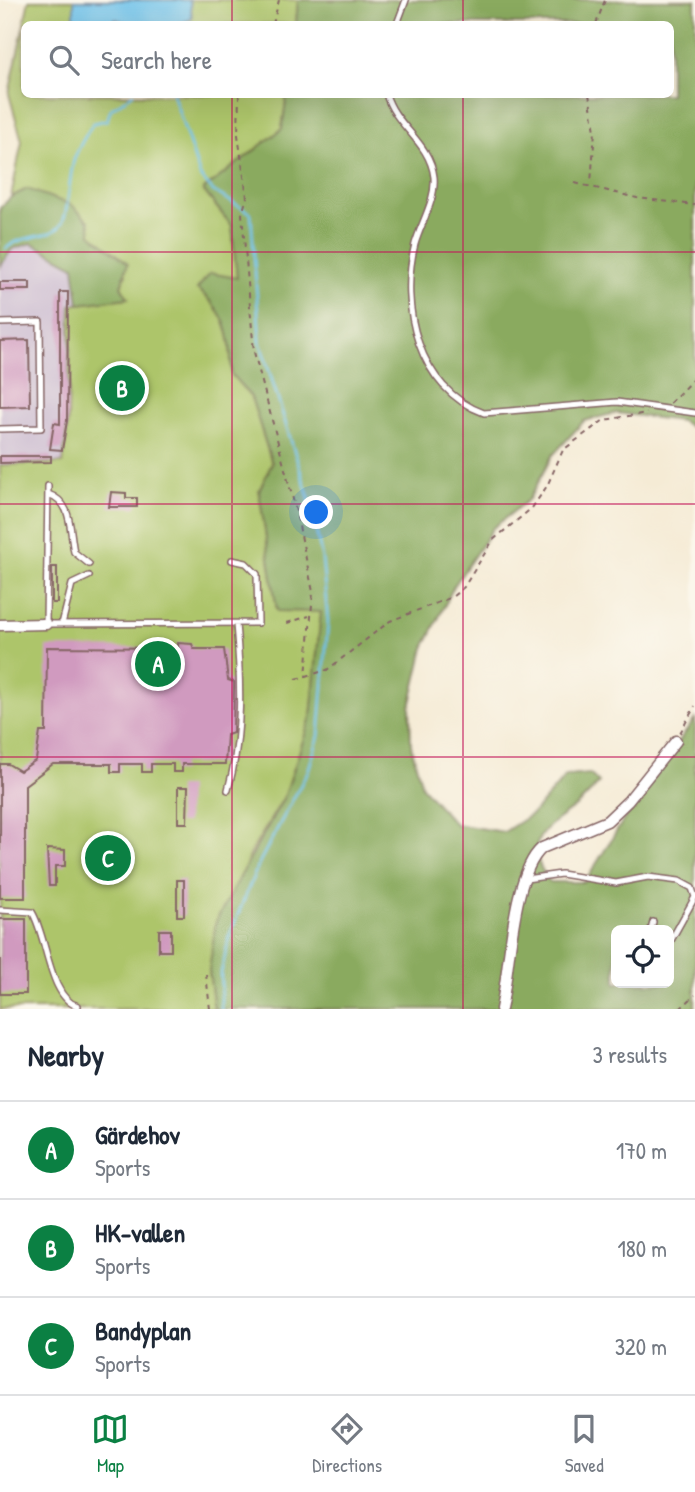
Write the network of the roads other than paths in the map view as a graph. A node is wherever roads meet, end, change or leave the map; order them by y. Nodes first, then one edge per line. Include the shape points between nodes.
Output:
1 (406, 0) edge
2 (398, 21) edge
3 (388, 98) edge
4 (0, 323) edge
5 (695, 413) edge
6 (0, 429) edge
7 (48, 486) dead end
8 (48, 494) junction
9 (232, 560) dead end
10 (89, 564) dead end
11 (89, 576) dead end
12 (46, 624) junction
13 (62, 624) junction
14 (236, 624) junction
15 (0, 625) edge
16 (676, 741) road end
17 (228, 790) dead end
18 (523, 879) junction
19 (0, 910) edge
20 (653, 922) dead end
21 (652, 925) edge
22 (674, 935) edge
23 (78, 1006) dead end
24 (500, 1009) edge

1 - 2 lane
3 - 5 lane via 396,116 421,144 434,179 431,202 415,244 410,303 415,330 439,383 466,406 484,413 617,402
4 - 6 lane via 40,322 41,428
7 - 8 lane
8 - 10 lane via 66,507 74,552
8 - 12 lane
9 - 14 lane via 252,567 259,587 258,624
11 - 13 lane via 72,584
12 - 13 lane
12 - 15 street
13 - 14 lane
14 - 17 lane via 241,682 239,742
16 - 18 street via 607,821 542,848
18 - 22 lane via 561,874 604,883 640,877 679,881 692,888 695,897
18 - 24 street
19 - 23 lane via 32,912 59,991 71,1005
20 - 21 lane

